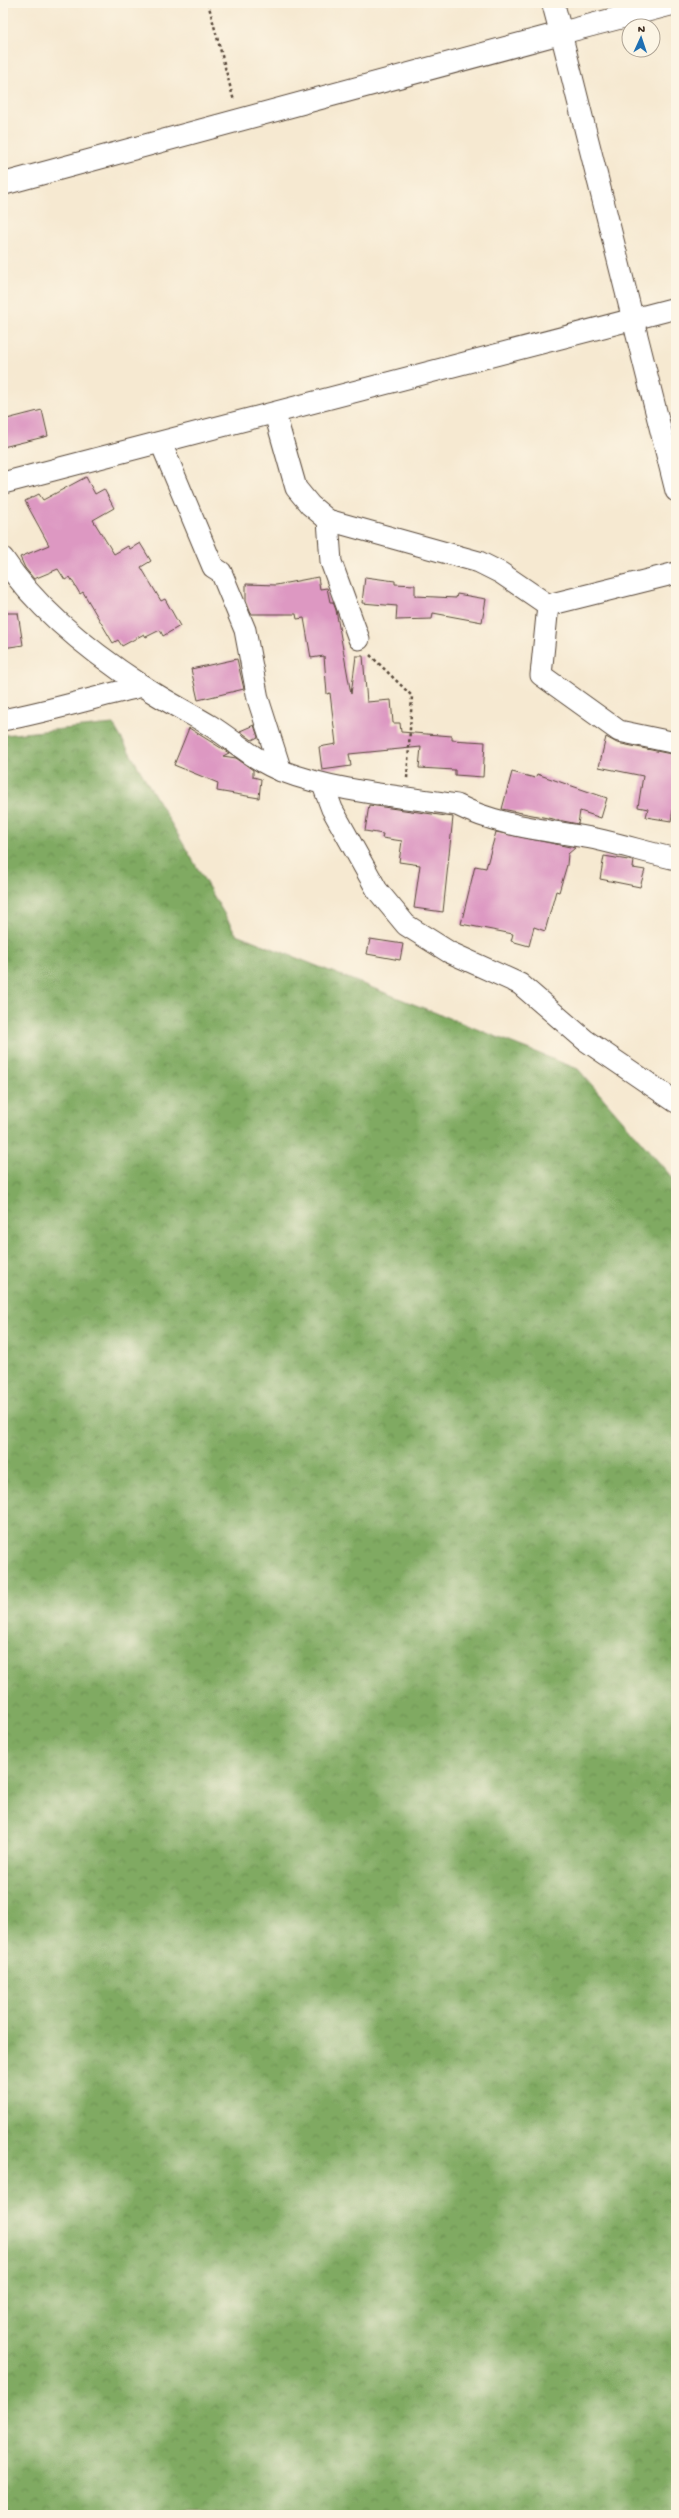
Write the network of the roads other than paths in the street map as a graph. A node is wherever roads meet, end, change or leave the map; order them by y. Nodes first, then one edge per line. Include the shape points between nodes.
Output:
1 (553, 3) edge
2 (676, 3) edge
3 (561, 33) junction
4 (3, 184) edge
5 (676, 308) edge
6 (632, 320) junction
7 (275, 414) junction
8 (161, 443) junction
9 (3, 483) edge
10 (676, 491) edge
11 (328, 520) junction
12 (3, 558) edge
13 (676, 573) edge
14 (548, 605) junction
15 (359, 639) road end
16 (143, 686) junction
17 (3, 720) edge
18 (676, 743) edge
19 (281, 771) junction
20 (323, 785) junction
21 (676, 859) edge
22 (676, 1102) edge

1 - 3 street
2 - 3 street
3 - 4 street
3 - 6 street
5 - 6 street
6 - 7 street
6 - 10 street
7 - 8 street
7 - 11 street via 296,488 310,505
8 - 9 street
8 - 19 street via 212,567 221,572 246,630 258,699
11 - 14 street via 479,562
11 - 15 street via 331,562
12 - 16 street via 16,577 70,631
13 - 14 street
14 - 18 street via 541,675 619,731
16 - 17 street via 68,703 55,710
16 - 19 street via 212,727 256,759
19 - 20 street
20 - 21 street via 457,805 475,814 528,828 596,839
20 - 22 street via 332,809 377,890 406,925 449,952 520,984 585,1040

